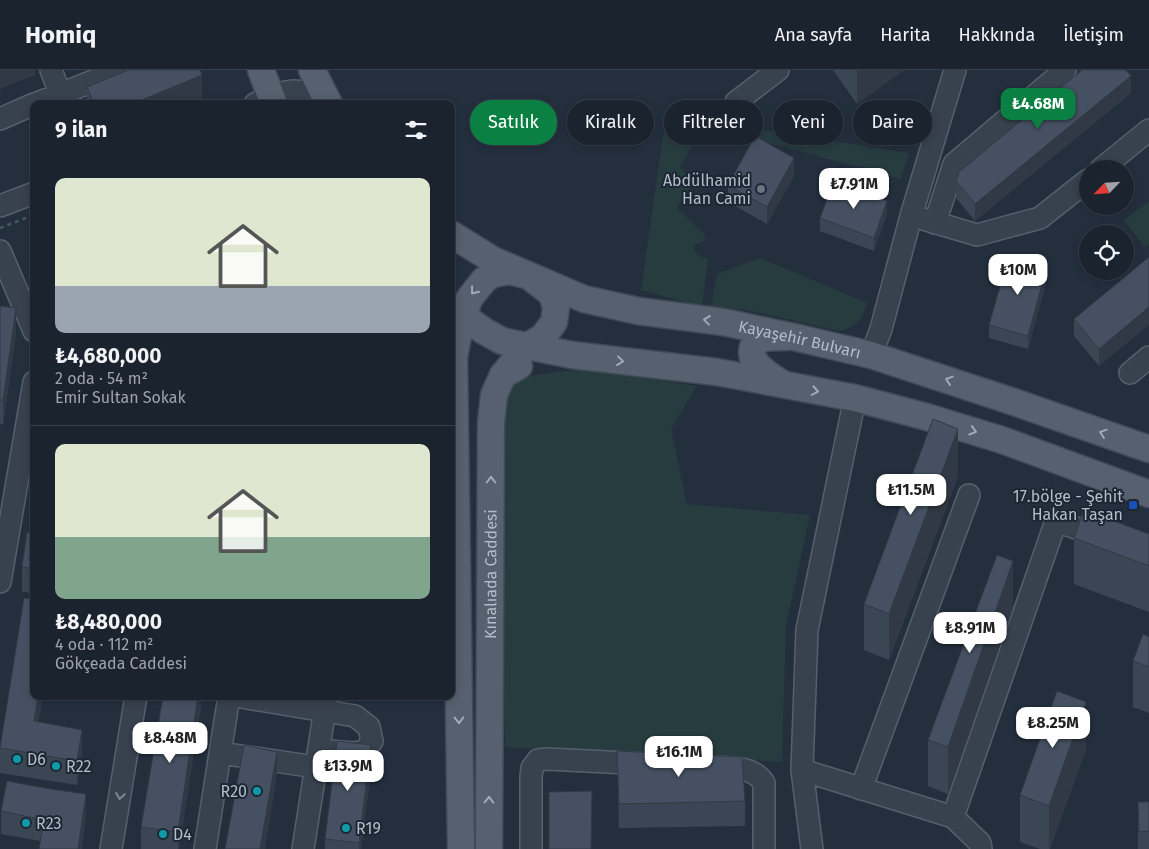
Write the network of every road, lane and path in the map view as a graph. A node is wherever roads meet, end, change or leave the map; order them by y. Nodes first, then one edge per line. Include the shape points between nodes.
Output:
1 (51, 70) edge
2 (120, 70) edge
3 (256, 70) edge
4 (261, 70) edge
5 (312, 70) edge
6 (778, 70) edge
7 (955, 70) edge
8 (1065, 70) edge
9 (62, 99) edge
10 (259, 100) edge
11 (261, 100) edge
12 (266, 100) edge
13 (324, 100) edge
14 (327, 100) edge
15 (739, 100) edge
16 (30, 106) edge
17 (0, 118) edge
18 (1149, 130) edge
19 (1112, 160) edge
20 (1079, 187) edge
21 (911, 216) junction
22 (30, 218) edge
23 (935, 222) junction
24 (0, 228) edge
25 (455, 236) edge
26 (0, 251) edge
27 (529, 276) junction
28 (457, 311) edge
29 (30, 322) edge
30 (455, 332) edge
31 (794, 337) junction
32 (526, 347) junction
33 (572, 355) junction
34 (871, 355) junction
35 (1149, 357) edge
36 (1130, 373) dead end
37 (503, 375) junction
38 (784, 385) junction
39 (855, 398) junction
40 (1016, 403) junction
41 (30, 406) edge
42 (1002, 440) junction
43 (1149, 449) edge
44 (1149, 494) edge
45 (969, 495) dead end
46 (1149, 554) edge
47 (0, 582) edge
48 (455, 589) edge
49 (135, 700) edge
50 (228, 700) edge
51 (280, 700) edge
52 (326, 704) edge
53 (220, 754) junction
54 (317, 758) junction
55 (666, 765) edge
56 (696, 766) edge
57 (802, 770) junction
58 (862, 789) junction
59 (953, 817) junction
60 (111, 849) edge
61 (205, 849) edge
62 (303, 849) edge
63 (461, 849) edge
64 (489, 849) edge
65 (531, 849) edge
66 (764, 849) edge
67 (812, 849) edge
68 (981, 849) edge

1 - 9 street
2 - 9 street
3 - 10 street via 252,92
4 - 11 main road
5 - 14 main road
6 - 15 street
7 - 21 street
8 - 23 street via 954,164
12 - 13 street via 297,90
16 - 17 street
18 - 19 street
20 - 23 street via 1040,218 977,235
21 - 23 street
21 - 34 street
22 - 24 path
25 - 27 main road, Kayaşehir Bulvarı via 493,260
26 - 29 street
27 -> 28 main road via 510,271 493,274
31 -> 27 main road, Kayaşehir Bulvarı via 722,322 638,312 584,299
27 - 32 main road via 552,294 556,308 554,322 543,337
28 - 30 main road, Kınalıada Caddesi
28 - 32 main road via 502,341
31 - 34 main road, Kayaşehir Bulvarı
31 - 38 main road via 764,338 756,341 752,348 756,362
32 - 33 main road
32 - 37 main road, Kınalıada Caddesi
33 - 37 main road via 542,355
33 -> 38 main road via 717,372
40 -> 34 main road, Kayaşehir Bulvarı
35 - 36 street
64 -> 37 main road, Kınalıada Caddesi via 491,423 494,396
38 -> 39 main road
39 -> 42 main road
39 - 57 street via 807,630
40 - 42 main road via 1025,418 1026,430 1018,438
43 -> 40 main road, Kayaşehir Bulvarı
41 - 47 street
42 - 44 main road
45 - 58 street
46 - 59 street via 1056,521
48 -> 63 main road, Kınalıada Caddesi
49 -> 60 street
50 - 53 street
51 - 52 street
52 - 54 street
52 - 54 street via 355,716 369,727 372,741 364,752
53 - 54 street
53 - 61 street
54 - 62 street
55 - 65 street via 538,760 530,777
56 - 66 street via 746,769 761,778 765,791
57 - 58 street
57 - 67 street
58 - 59 street
59 - 68 street via 980,843

